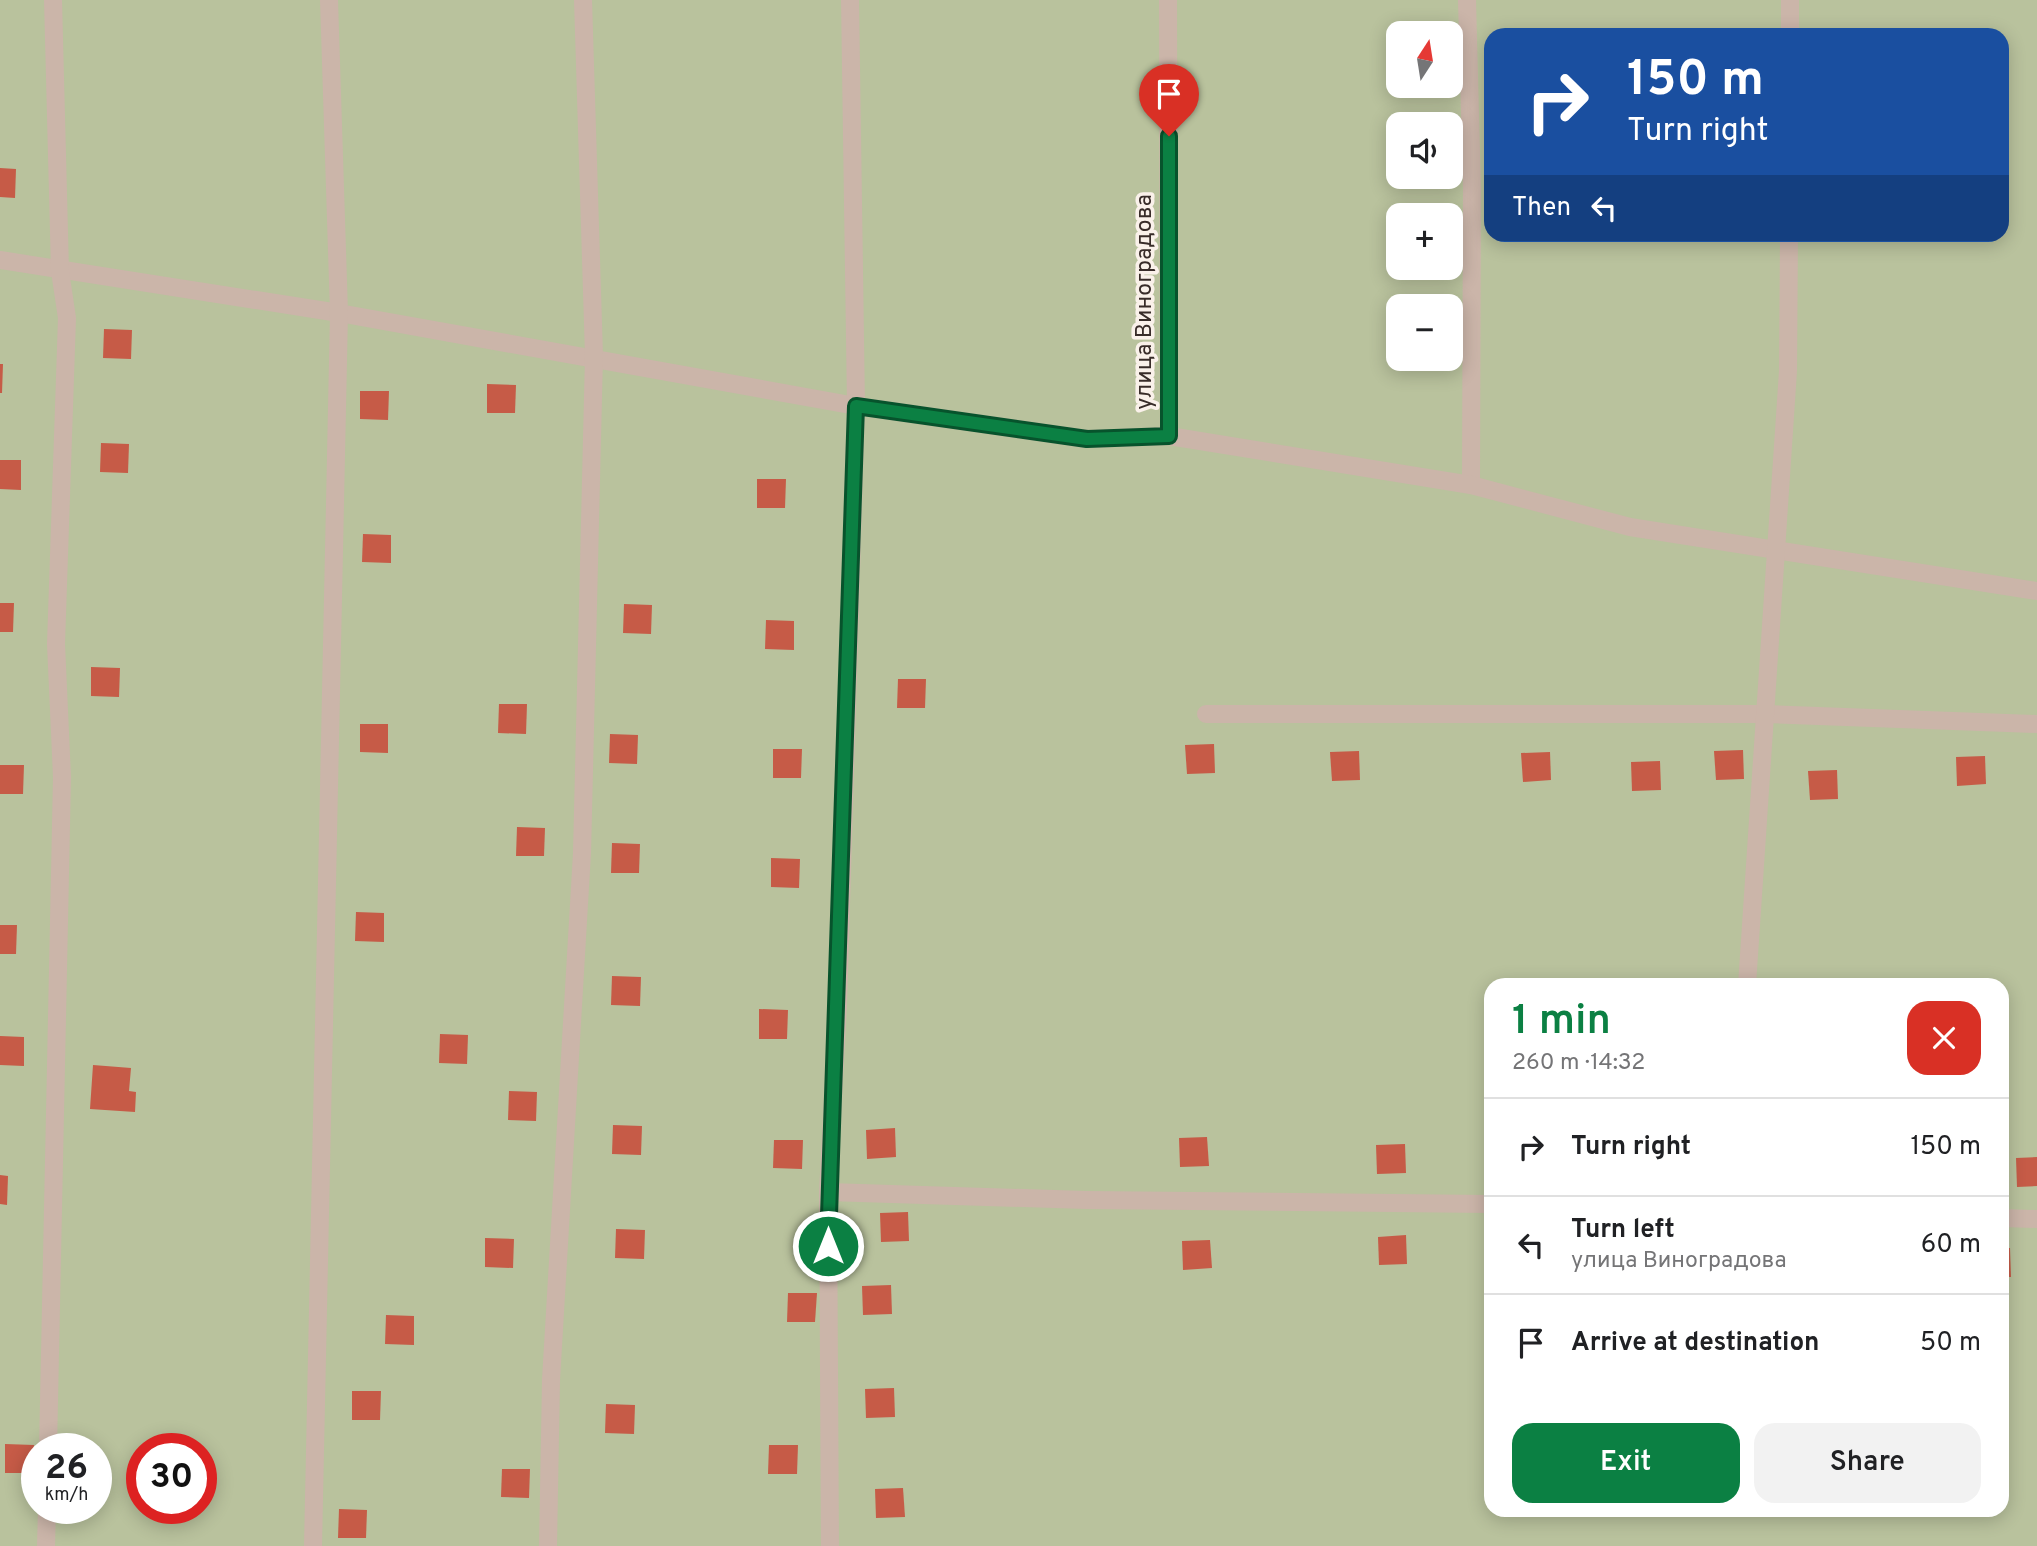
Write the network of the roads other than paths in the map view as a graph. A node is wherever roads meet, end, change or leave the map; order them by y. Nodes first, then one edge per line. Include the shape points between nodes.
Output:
1 (53, 0) edge
2 (329, 0) edge
3 (583, 0) edge
4 (850, 0) edge
5 (1168, 0) edge
6 (1467, 0) edge
7 (1790, 0) edge
8 (1790, 28) edge
9 (1789, 242) edge
10 (0, 260) edge
11 (60, 271) junction
12 (339, 313) junction
13 (594, 356) junction
14 (856, 406) junction
15 (1169, 436) junction
16 (1471, 485) junction
17 (1776, 548) junction
18 (2037, 591) edge
19 (1206, 714) dead end
20 (1766, 714) junction
21 (2037, 724) edge
22 (1747, 978) edge
23 (828, 1192) junction
24 (1484, 1204) edge
25 (2009, 1219) edge
26 (2037, 1219) edge
27 (48, 1433) edge
28 (47, 1524) edge
29 (46, 1546) edge
30 (313, 1546) edge
31 (548, 1546) edge
32 (830, 1546) edge

1 - 11 street
2 - 12 street
3 - 13 street
4 - 14 street
5 - 15 street, улица Виноградова
6 - 16 street
7 - 8 street
9 - 17 street via 1788,371
10 - 11 street
11 - 12 street
11 - 27 street via 67,318 56,644 61,777
12 - 13 street
12 - 30 street
13 - 14 street
13 - 31 street via 582,853 551,1380
14 - 15 street via 1087,439
14 - 23 street
15 - 16 street
16 - 17 street via 1630,527
17 - 18 street
17 - 20 street
19 - 20 street
20 - 21 street
20 - 22 street
23 - 24 street
23 - 32 street
25 - 26 street
28 - 29 street

